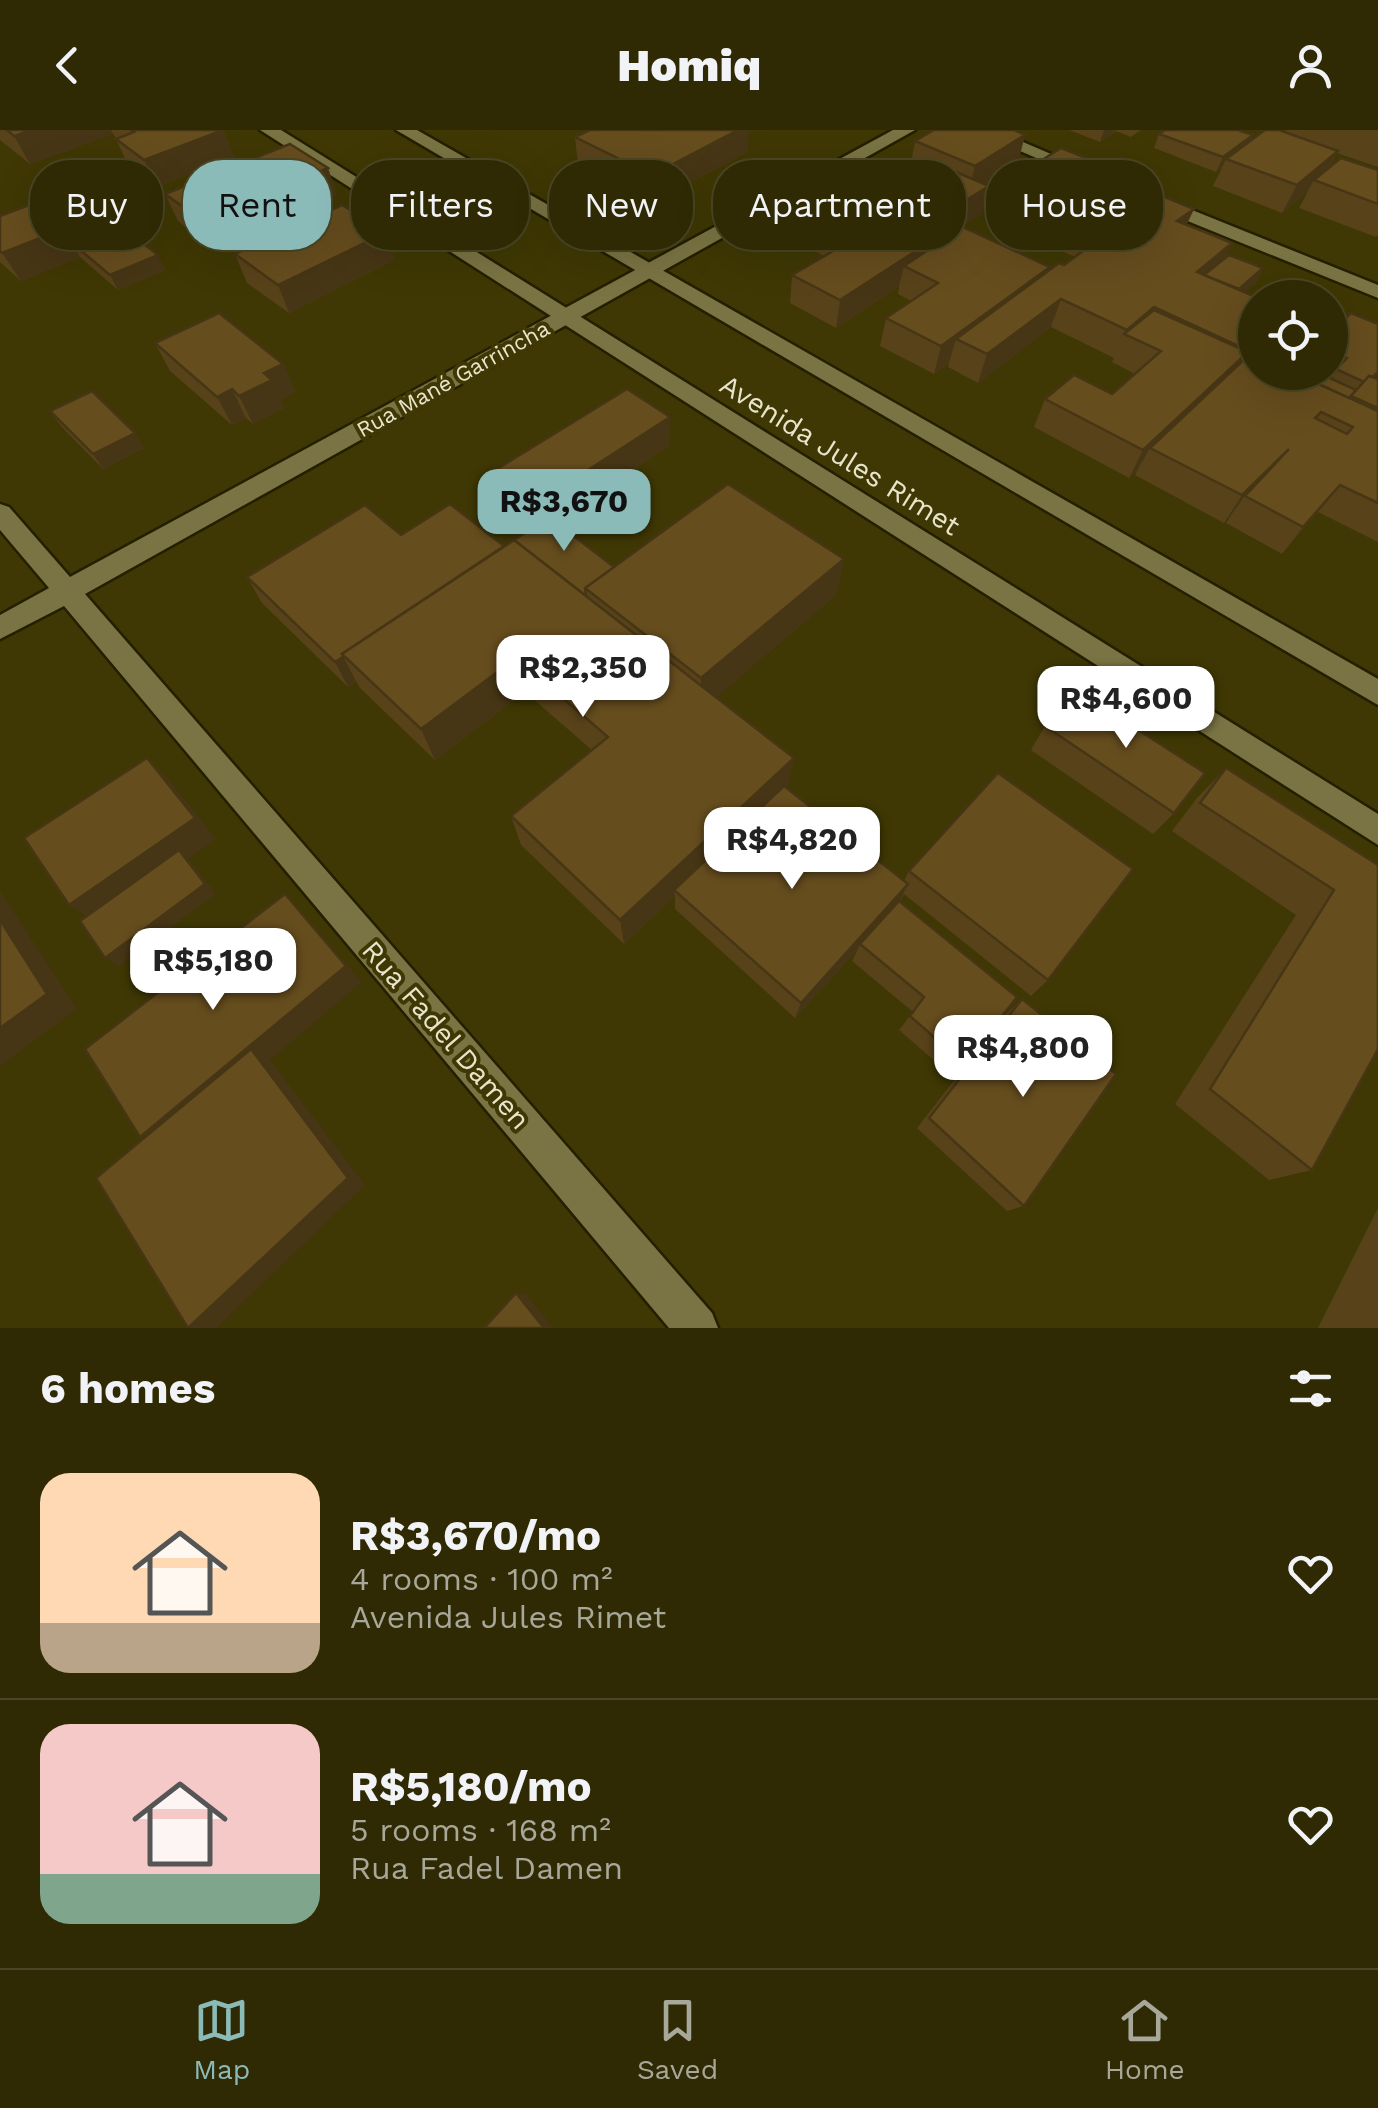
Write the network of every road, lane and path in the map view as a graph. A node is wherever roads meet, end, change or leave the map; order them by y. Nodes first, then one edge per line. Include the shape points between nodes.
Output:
1 (269, 130) edge
2 (406, 130) edge
3 (906, 130) edge
4 (980, 130) edge
5 (1053, 160) edge
6 (1163, 204) edge
7 (650, 271) junction
8 (1378, 292) edge
9 (566, 317) junction
10 (0, 513) edge
11 (66, 592) junction
12 (0, 628) edge
13 (1378, 693) edge
14 (1378, 831) edge
15 (698, 1328) edge

1 - 9 main road, Avenida Jules Rimet
2 - 7 main road
3 - 7 main road, Rua Mané Garrincha
4 - 5 main road
6 - 8 main road
7 - 9 main road, Rua Mané Garrincha
7 - 13 main road
9 - 11 main road, Rua Mané Garrincha
9 - 14 main road, Avenida Jules Rimet
10 - 11 main road, Rua Fadel Damen
11 - 12 main road, Rua Mané Garrincha
11 - 15 main road, Rua Fadel Damen

